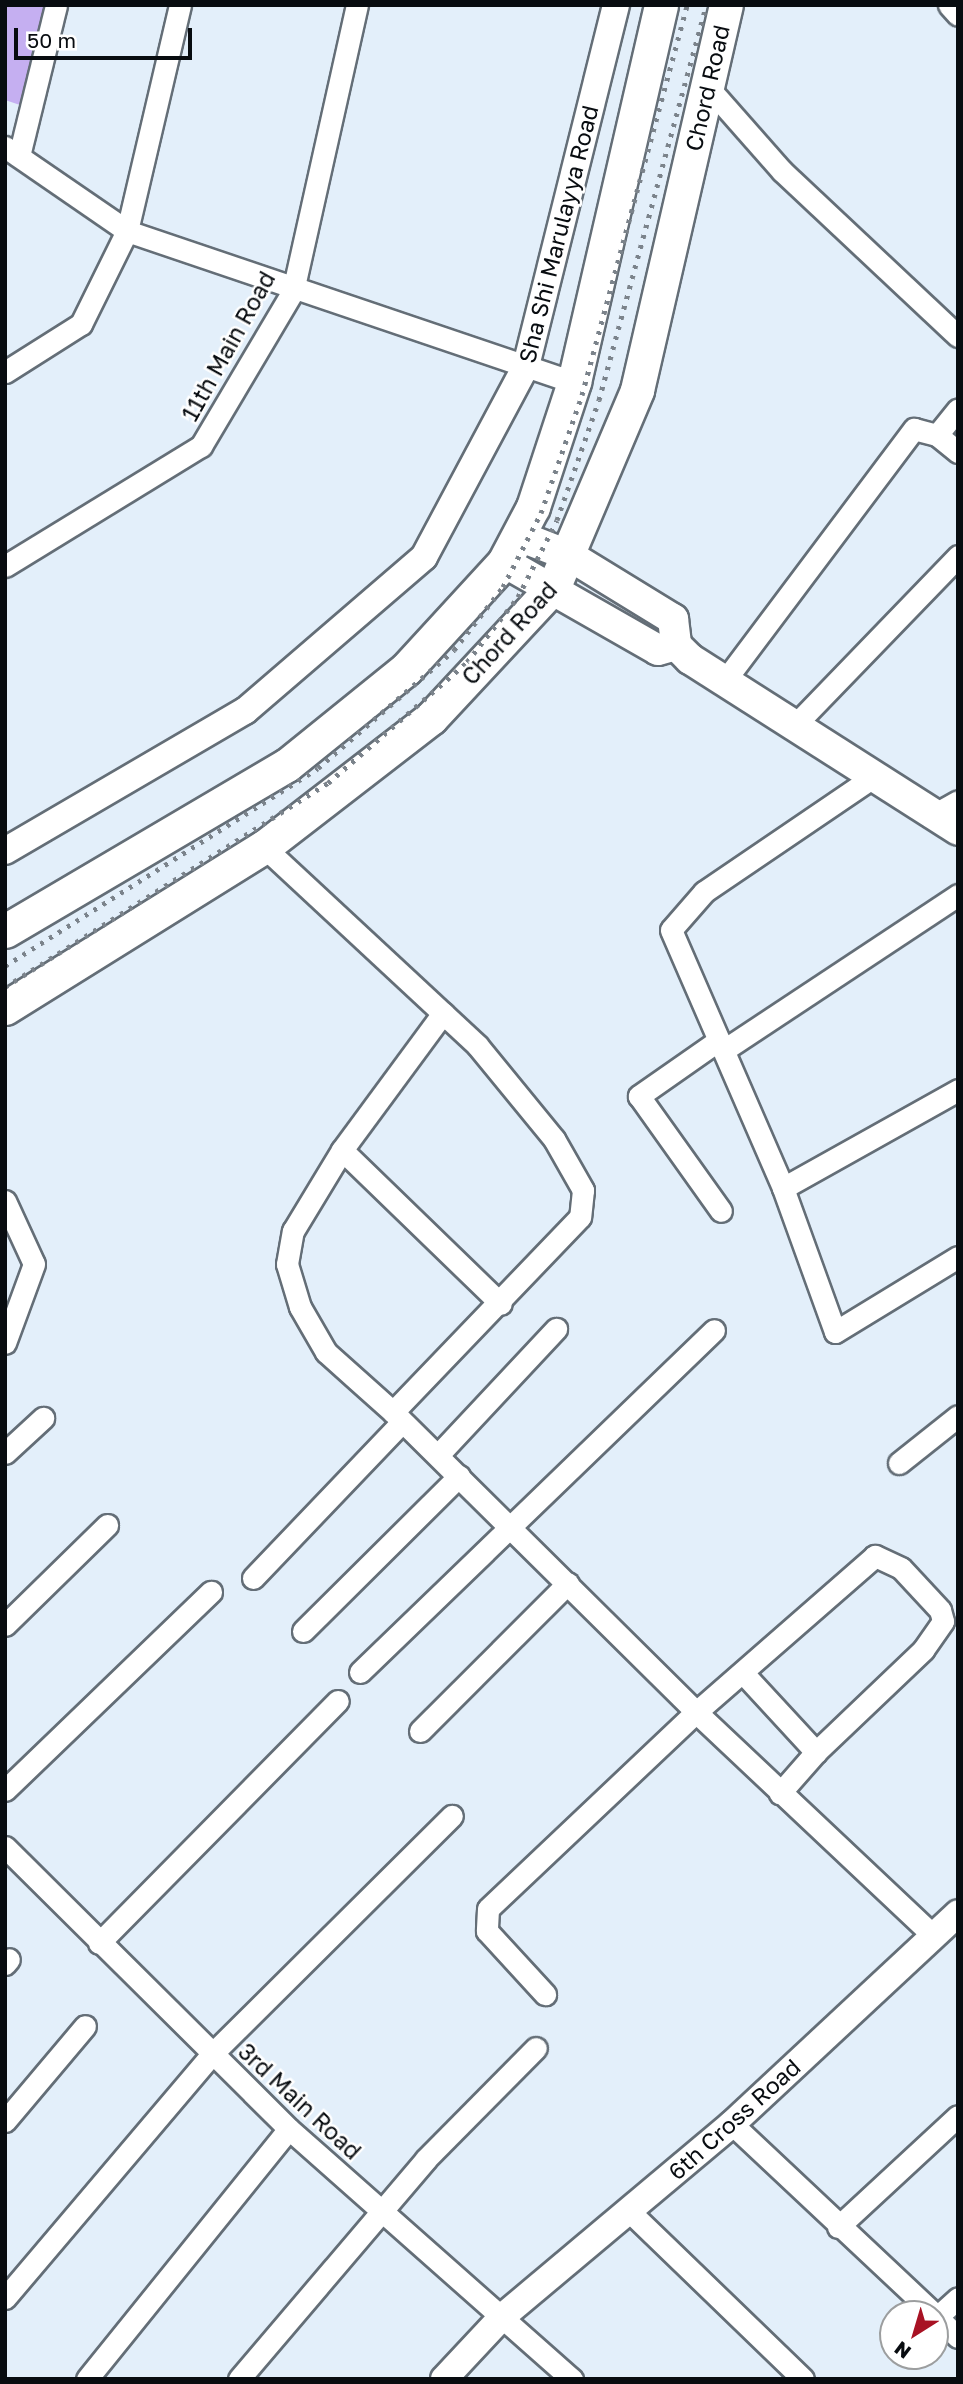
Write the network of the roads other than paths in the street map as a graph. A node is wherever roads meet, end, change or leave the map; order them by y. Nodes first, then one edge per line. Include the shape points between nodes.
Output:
1 (56, 5) edge
2 (180, 5) edge
3 (357, 5) edge
4 (616, 5) edge
5 (661, 5) edge
6 (726, 5) edge
7 (949, 5) edge
8 (958, 15) edge
9 (707, 86) junction
10 (12, 152) edge
11 (127, 231) junction
12 (293, 291) junction
13 (958, 336) edge
14 (526, 366) junction
15 (5, 372) edge
16 (574, 382) junction
17 (958, 410) edge
18 (937, 435) junction
19 (958, 452) edge
20 (511, 549) junction
21 (570, 556) junction
22 (958, 556) edge
23 (5, 566) edge
24 (554, 586) junction
25 (676, 645) junction
26 (726, 679) junction
27 (797, 723) junction
28 (876, 775) junction
29 (950, 815) edge
30 (264, 847) junction
31 (5, 851) edge
32 (958, 895) edge
33 (5, 931) edge
34 (5, 1009) edge
35 (443, 1013) junction
36 (722, 1045) junction
37 (958, 1090) edge
38 (342, 1150) junction
39 (783, 1188) junction
40 (7, 1207) edge
41 (721, 1211) dead end
42 (958, 1257) edge
43 (501, 1304) junction
44 (556, 1329) dead end
45 (714, 1330) dead end
46 (5, 1343) edge
47 (958, 1416) edge
48 (397, 1417) junction
49 (43, 1418) dead end
50 (5, 1453) edge
51 (438, 1455) junction
52 (899, 1463) dead end
53 (459, 1476) junction
54 (107, 1525) dead end
55 (511, 1525) junction
56 (253, 1578) dead end
57 (568, 1583) junction
58 (211, 1592) dead end
59 (5, 1625) edge
60 (303, 1631) dead end
61 (360, 1672) dead end
62 (743, 1673) junction
63 (338, 1701) dead end
64 (696, 1712) junction
65 (420, 1731) dead end
66 (816, 1752) junction
67 (5, 1790) edge
68 (780, 1793) junction
69 (453, 1816) dead end
70 (5, 1847) edge
71 (958, 1913) edge
72 (934, 1936) junction
73 (99, 1943) junction
74 (545, 1994) dead end
75 (85, 2026) dead end
76 (536, 2048) dead end
77 (212, 2054) junction
78 (958, 2116) edge
79 (5, 2121) edge
80 (732, 2124) junction
81 (289, 2129) junction
82 (629, 2211) junction
83 (382, 2213) junction
84 (838, 2227) junction
85 (5, 2298) edge
86 (918, 2300) edge
87 (502, 2317) junction
88 (87, 2379) edge
89 (239, 2379) edge
90 (444, 2379) edge
91 (572, 2379) edge
92 (803, 2379) edge

1 - 10 street
2 - 11 street
3 - 12 street, 11th Main Road
4 - 14 street, Sha Shi Marulayya Road
5 - 16 main road
6 - 9 main road, Chord Road
7 - 8 street
9 - 13 street via 782,171
9 - 21 main road, Chord Road via 637,390
10 - 11 street
11 - 12 street
11 - 15 street via 82,324
12 - 14 street
12 - 23 street, 11th Main Road via 201,446
14 - 16 street
14 - 31 street, Sha Shi Marulayya Road via 424,557 245,711
16 - 20 main road
17 - 18 street
18 - 19 street
18 - 26 street via 914,429
20 - 21 main road
20 - 24 main road
20 - 33 main road via 406,669 287,765
21 - 24 main road, Chord Road
21 - 25 main road via 673,620
22 - 27 street
24 - 25 main road via 658,650
24 - 30 main road, Chord Road via 431,718
25 - 26 main road
26 - 27 main road
27 - 28 main road
28 - 29 main road
28 - 36 street via 704,892 671,930
30 - 34 main road, Chord Road
30 - 35 street
32 - 36 street
35 - 38 street
35 - 43 street via 554,1139 583,1190 580,1217
36 - 39 street
36 - 41 street via 639,1096
37 - 39 street
38 - 43 street
38 - 48 street via 293,1231 287,1264 300,1307 326,1352
39 - 42 street via 835,1332
40 - 46 street via 34,1264
43 - 48 street
44 - 51 street
45 - 55 street
47 - 52 street
48 - 51 street
48 - 56 street
49 - 50 street
51 - 53 street
53 - 55 street
53 - 60 street
54 - 59 street
55 - 57 street
55 - 61 street
57 - 64 street
57 - 65 street
58 - 67 street
62 - 64 street
62 - 66 street
62 - 66 street via 875,1556 901,1568 932,1601 943,1622 934,1637
63 - 73 street
64 - 68 street
64 - 74 street via 488,1909 488,1931
66 - 68 street
68 - 72 street
69 - 77 street
70 - 73 street, 3rd Main Road
71 - 72 street, 6th Cross Road
72 - 80 street, 6th Cross Road
73 - 77 street, 3rd Main Road
75 - 79 street
76 - 83 street
77 - 81 street, 3rd Main Road
77 - 85 street
78 - 84 street
80 - 82 street, 6th Cross Road
80 - 84 street
81 - 83 street, 3rd Main Road
81 - 88 street
82 - 87 street, 6th Cross Road
82 - 92 street
83 - 87 street, 3rd Main Road
83 - 89 street
84 - 86 street
87 - 90 street, 6th Cross Road
87 - 91 street, 3rd Main Road

